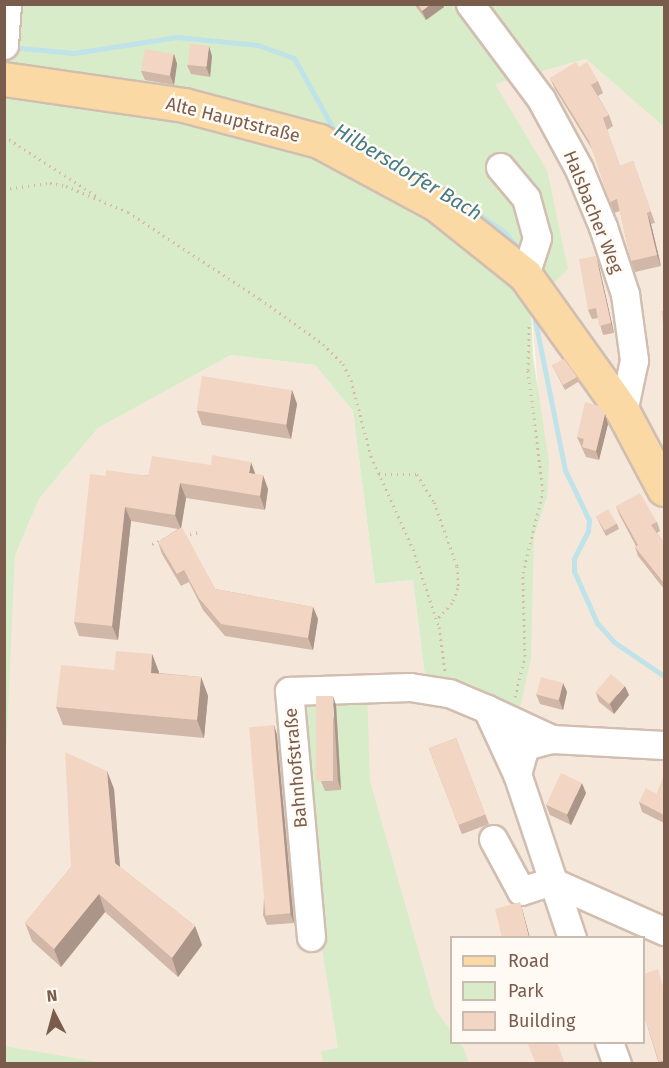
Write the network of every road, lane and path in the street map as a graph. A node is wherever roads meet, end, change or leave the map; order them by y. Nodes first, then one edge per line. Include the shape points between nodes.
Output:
1 (7, 4) edge
2 (470, 4) edge
3 (5, 43) edge
4 (4, 79) edge
5 (4, 136) edge
6 (500, 167) dead end
7 (4, 189) edge
8 (102, 200) junction
9 (525, 275) junction
10 (529, 320) dead end
11 (623, 412) junction
12 (379, 474) junction
13 (664, 489) edge
14 (201, 532) dead end
15 (180, 535) edge
16 (169, 537) edge
17 (153, 544) dead end
18 (436, 620) junction
19 (449, 693) junction
20 (497, 714) junction
21 (552, 739) junction
22 (664, 745) edge
23 (517, 774) junction
24 (493, 839) dead end
25 (551, 881) junction
26 (664, 931) edge
27 (571, 936) edge
28 (311, 937) dead end
29 (610, 1044) edge
30 (617, 1064) edge

1 - 3 street
2 - 11 street, Halsbacher Weg via 541,99 579,169 603,227 625,294 634,360
4 - 9 main road, Alte Hauptstraße via 184,105 319,141 436,204
5 - 8 path
6 - 9 street via 526,198 537,238
7 - 8 path via 50,183
8 - 12 path via 158,231 323,344 343,364 351,380 360,422
9 - 11 main road, Alte Hauptstraße
10 - 20 path via 528,370 543,491 523,573 525,656
11 - 13 main road, Alte Hauptstraße
12 - 18 path via 413,549
12 - 18 path via 417,474 434,502 457,566 458,588 452,603
14 - 15 path
16 - 17 path
18 - 19 path
19 - 20 street, Bahnhofstraße
19 - 28 street, Bahnhofstraße via 409,679 289,691
20 - 21 street, Bahnhofstraße
20 - 23 street
21 - 22 street, Bahnhofstraße
21 - 23 street, Bahnhofstraße via 525,746
23 - 25 street
24 - 25 street via 520,891
25 - 26 street
25 - 27 street
29 - 30 street

